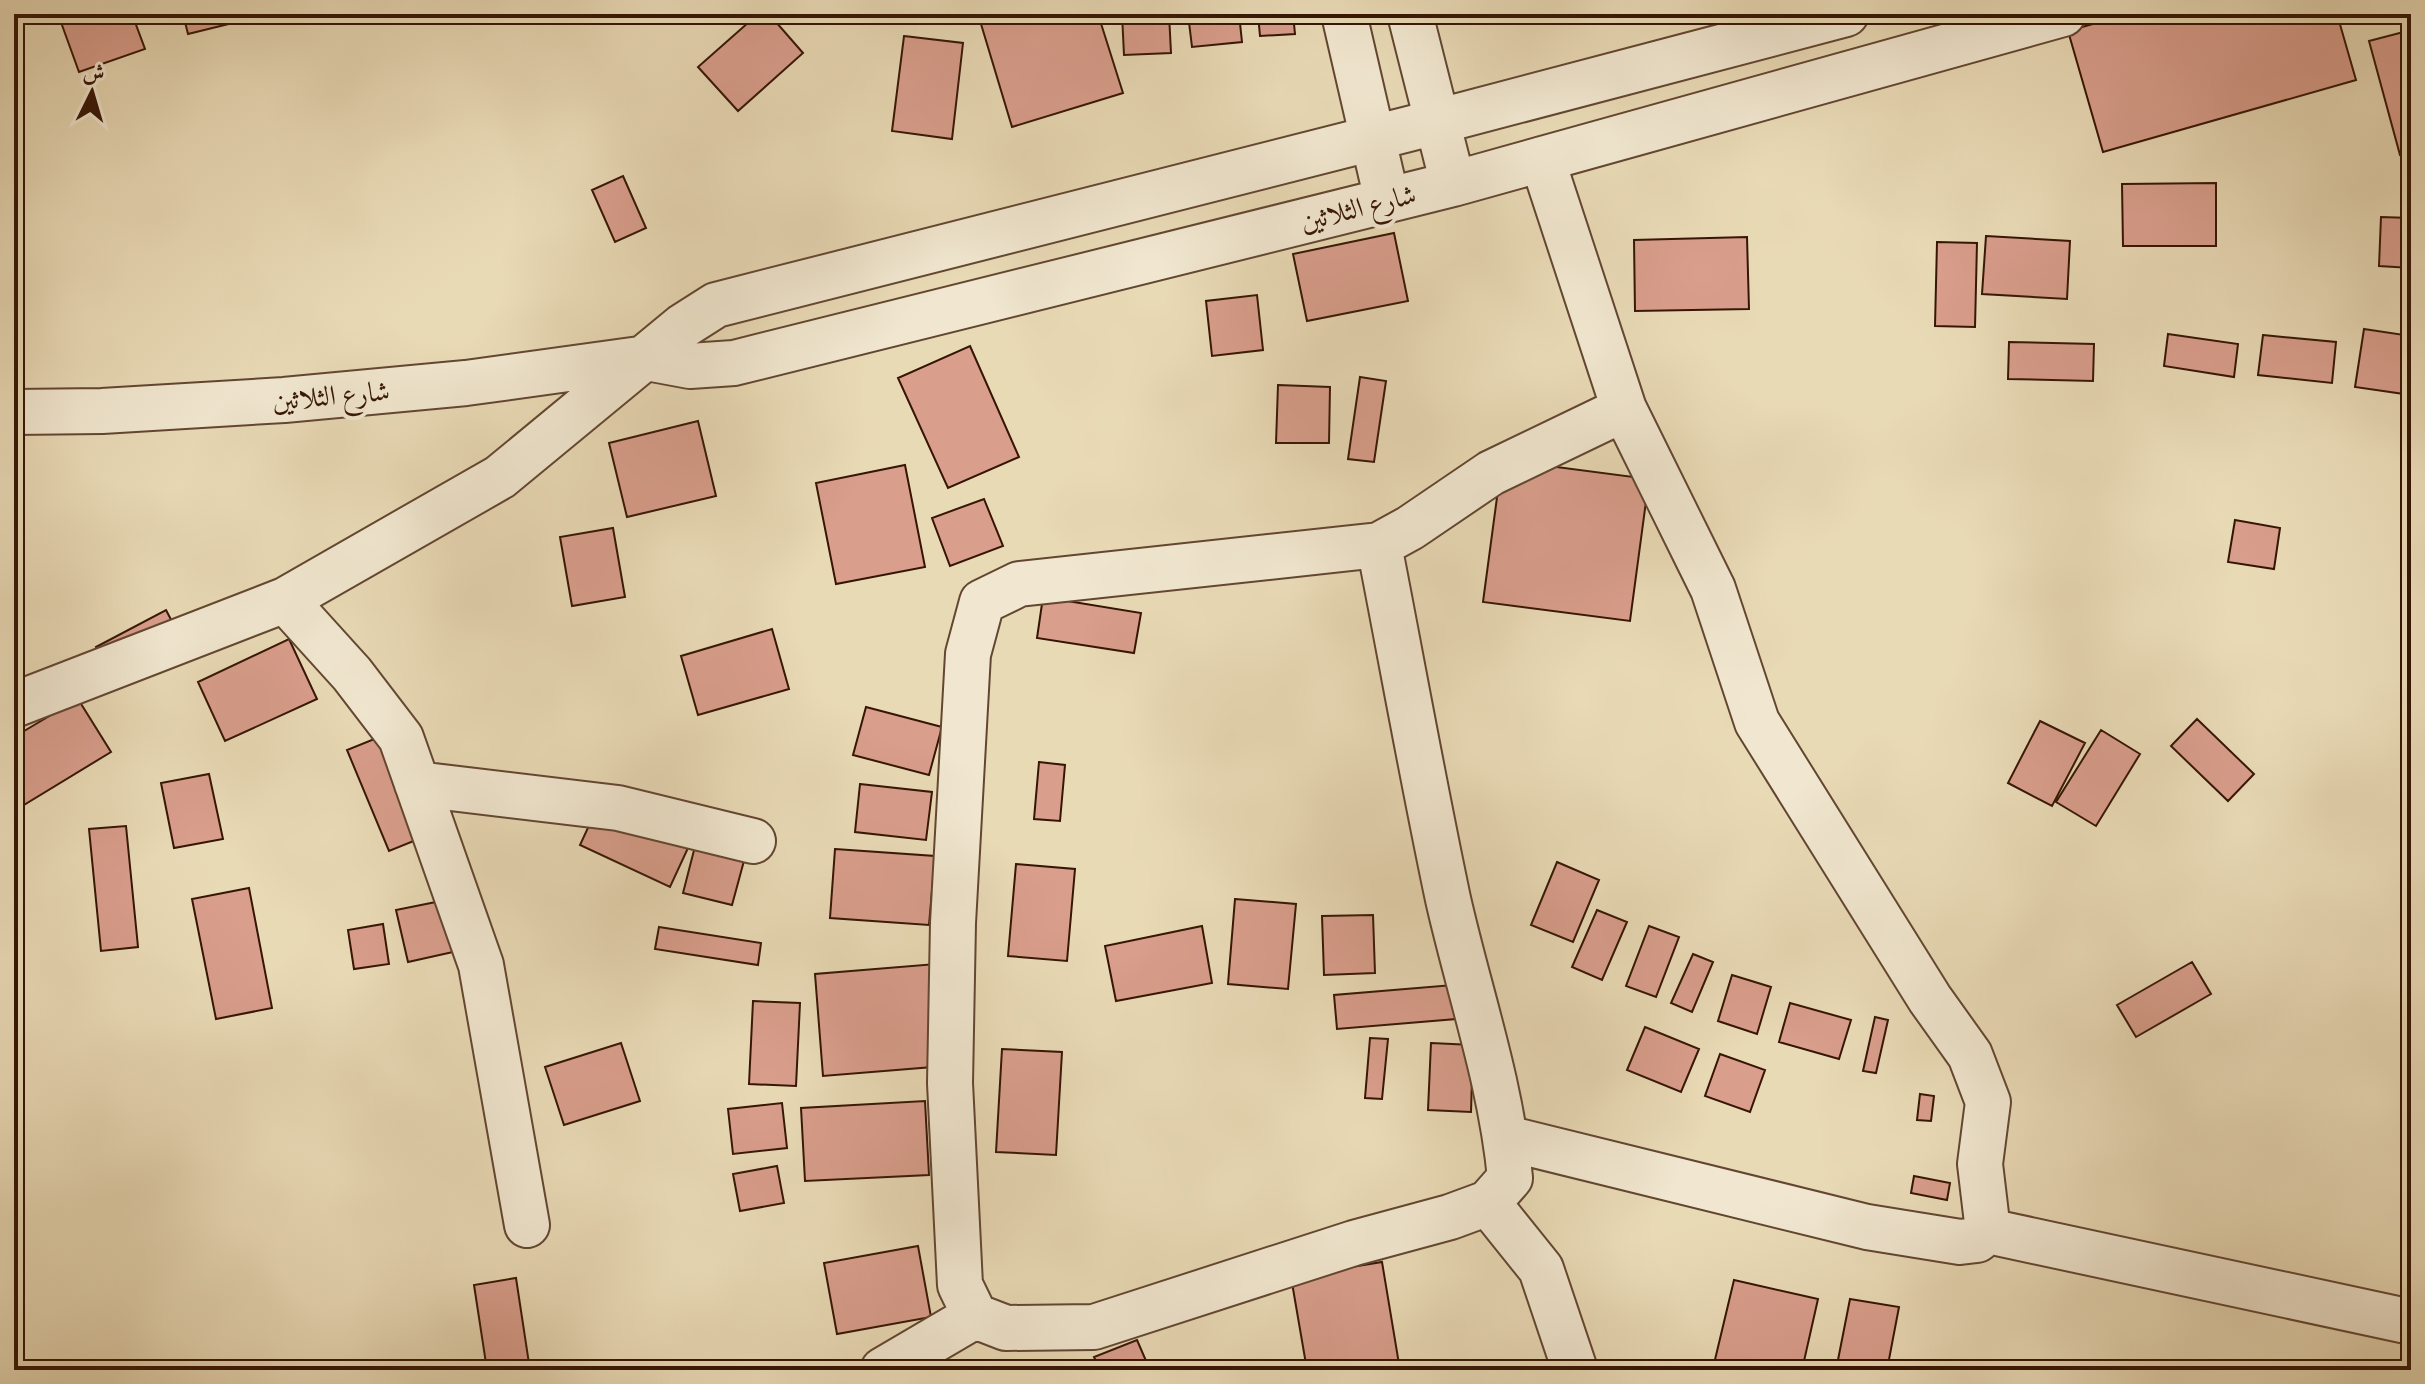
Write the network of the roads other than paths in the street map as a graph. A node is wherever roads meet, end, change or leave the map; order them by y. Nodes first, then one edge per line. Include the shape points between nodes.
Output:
1 (1344, 14) edge
2 (1410, 14) edge
3 (1846, 14) edge
4 (2063, 14) edge
5 (1436, 122) junction
6 (1372, 138) junction
7 (1542, 159) junction
8 (1453, 184) junction
9 (1387, 200) junction
10 (647, 358) junction
11 (1624, 409) junction
12 (14, 412) edge
13 (1379, 545) junction
14 (285, 600) junction
15 (14, 705) edge
16 (417, 784) junction
17 (753, 841) dead end
18 (1506, 1138) junction
19 (1488, 1203) junction
20 (527, 1225) dead end
21 (1988, 1231) junction
22 (975, 1316) junction
23 (2411, 1322) edge
24 (883, 1370) edge
25 (1575, 1370) edge

1 - 6 street
2 - 5 street
3 - 5 street
4 - 7 street, شارع الثلاثين
5 - 6 street
5 - 8 street
6 - 9 street
6 - 10 street via 716,305
7 - 8 street, شارع الثلاثين
7 - 11 street
8 - 9 street, شارع الثلاثين
9 - 10 street, شارع الثلاثين via 734,363 690,366
10 - 12 street, شارع الثلاثين via 466,383 284,400
10 - 14 street via 500,477
11 - 13 street via 1491,473
11 - 21 street via 1713,589 1757,722 1970,1055 1988,1102 1980,1164
13 - 18 street via 1449,901
13 - 22 street via 1019,584 982,602 968,654 950,1083 960,1285
14 - 15 street
14 - 16 street via 401,738
16 - 17 street via 618,808
16 - 20 street via 481,965
18 - 19 street via 1510,1178
18 - 21 street via 1867,1227 1960,1242 1977,1240
19 - 22 street via 1094,1327 1006,1328
19 - 25 street via 1541,1269
21 - 23 street
22 - 24 street

